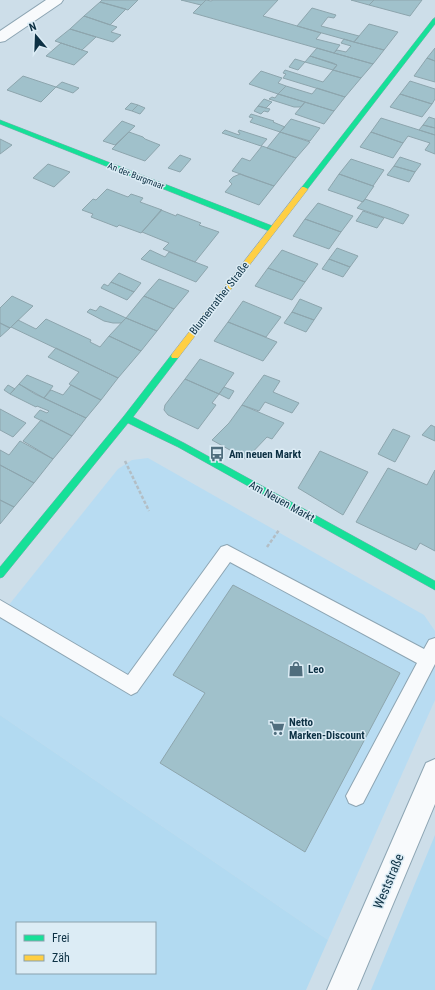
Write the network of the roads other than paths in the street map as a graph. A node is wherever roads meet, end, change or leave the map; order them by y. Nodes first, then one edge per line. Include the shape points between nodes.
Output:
1 (56, 0) edge
2 (435, 20) edge
3 (0, 38) edge
4 (0, 122) edge
5 (272, 229) junction
6 (127, 418) junction
7 (0, 574) edge
8 (435, 586) edge
9 (0, 608) edge
10 (431, 653) edge
11 (435, 772) edge
12 (356, 796) dead end
13 (342, 990) edge

1 - 3 street
2 - 5 street, Blumenrather Straße
4 - 5 street, An der Burgmaar
5 - 6 street, Blumenrather Straße
6 - 7 street, Blumenrather Straße
6 - 8 street, Am Neuen Markt via 181,445
9 - 10 lane via 131,686 227,552
10 - 12 lane
11 - 13 street, Weststraße

